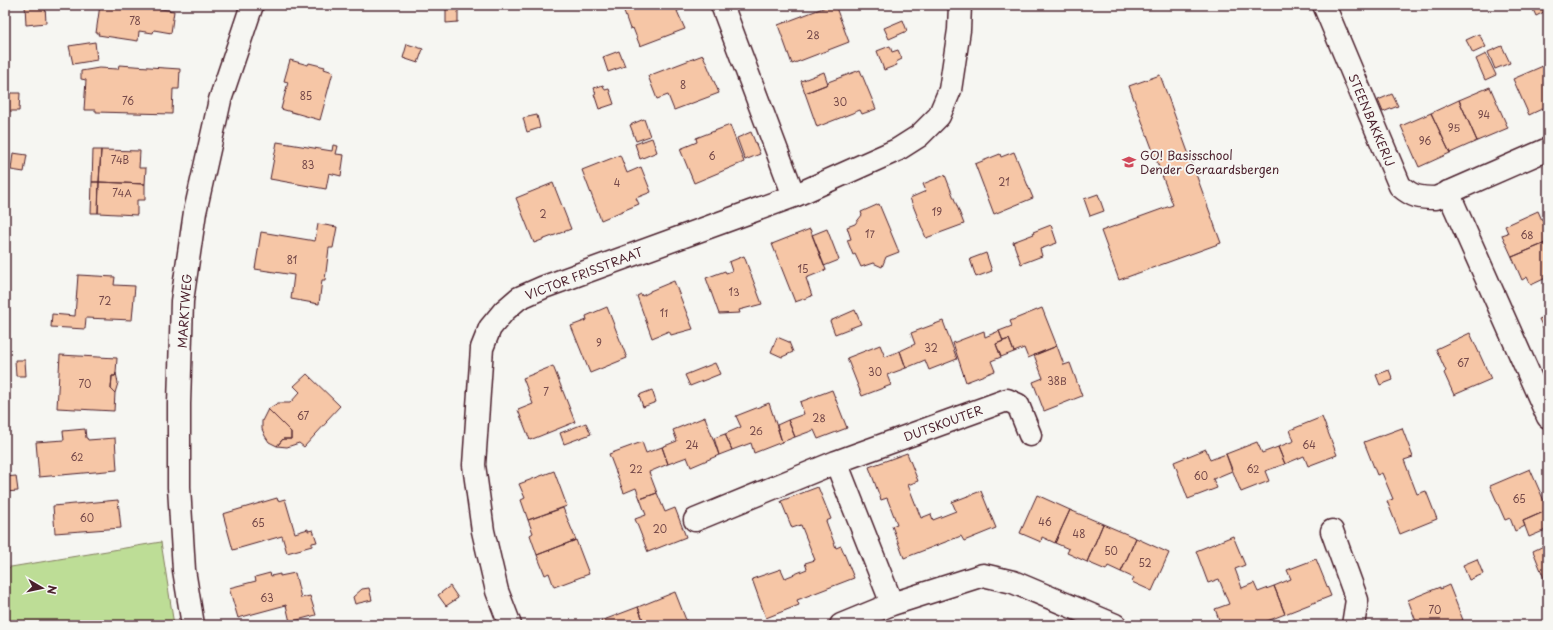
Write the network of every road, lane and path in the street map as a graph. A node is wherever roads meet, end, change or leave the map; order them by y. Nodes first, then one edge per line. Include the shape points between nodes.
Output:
1 (252, 5) edge
2 (722, 5) edge
3 (960, 5) edge
4 (1324, 5) edge
5 (1548, 149) edge
6 (1448, 192) junction
7 (794, 196) junction
8 (1548, 417) edge
9 (1030, 435) dead end
10 (836, 462) junction
11 (695, 520) dead end
12 (1332, 531) dead end
13 (892, 604) junction
14 (193, 625) edge
15 (510, 625) edge
16 (840, 625) edge
17 (1115, 625) edge
18 (1353, 625) edge

1 - 14 street, MARKTWEG via 220,100 195,212 182,301 179,486 184,570
2 - 7 street
3 - 7 street, VICTOR FRISSTRAAT via 950,90 939,116 919,136 897,150
4 - 6 street, STEENBAKKERIJ via 1400,186 1410,194 1423,198 1436,198
5 - 6 street, STEENBAKKERIJ
6 - 8 street
7 - 15 street, VICTOR FRISSTRAAT via 544,287 519,298 490,328 482,348 474,465 483,531 497,591
9 - 10 street, DUTSKOUTER via 1018,405 1007,400
10 - 11 street, DUTSKOUTER
10 - 13 street
12 - 18 street via 1357,600
13 - 16 street
13 - 17 street via 983,575 1013,582

